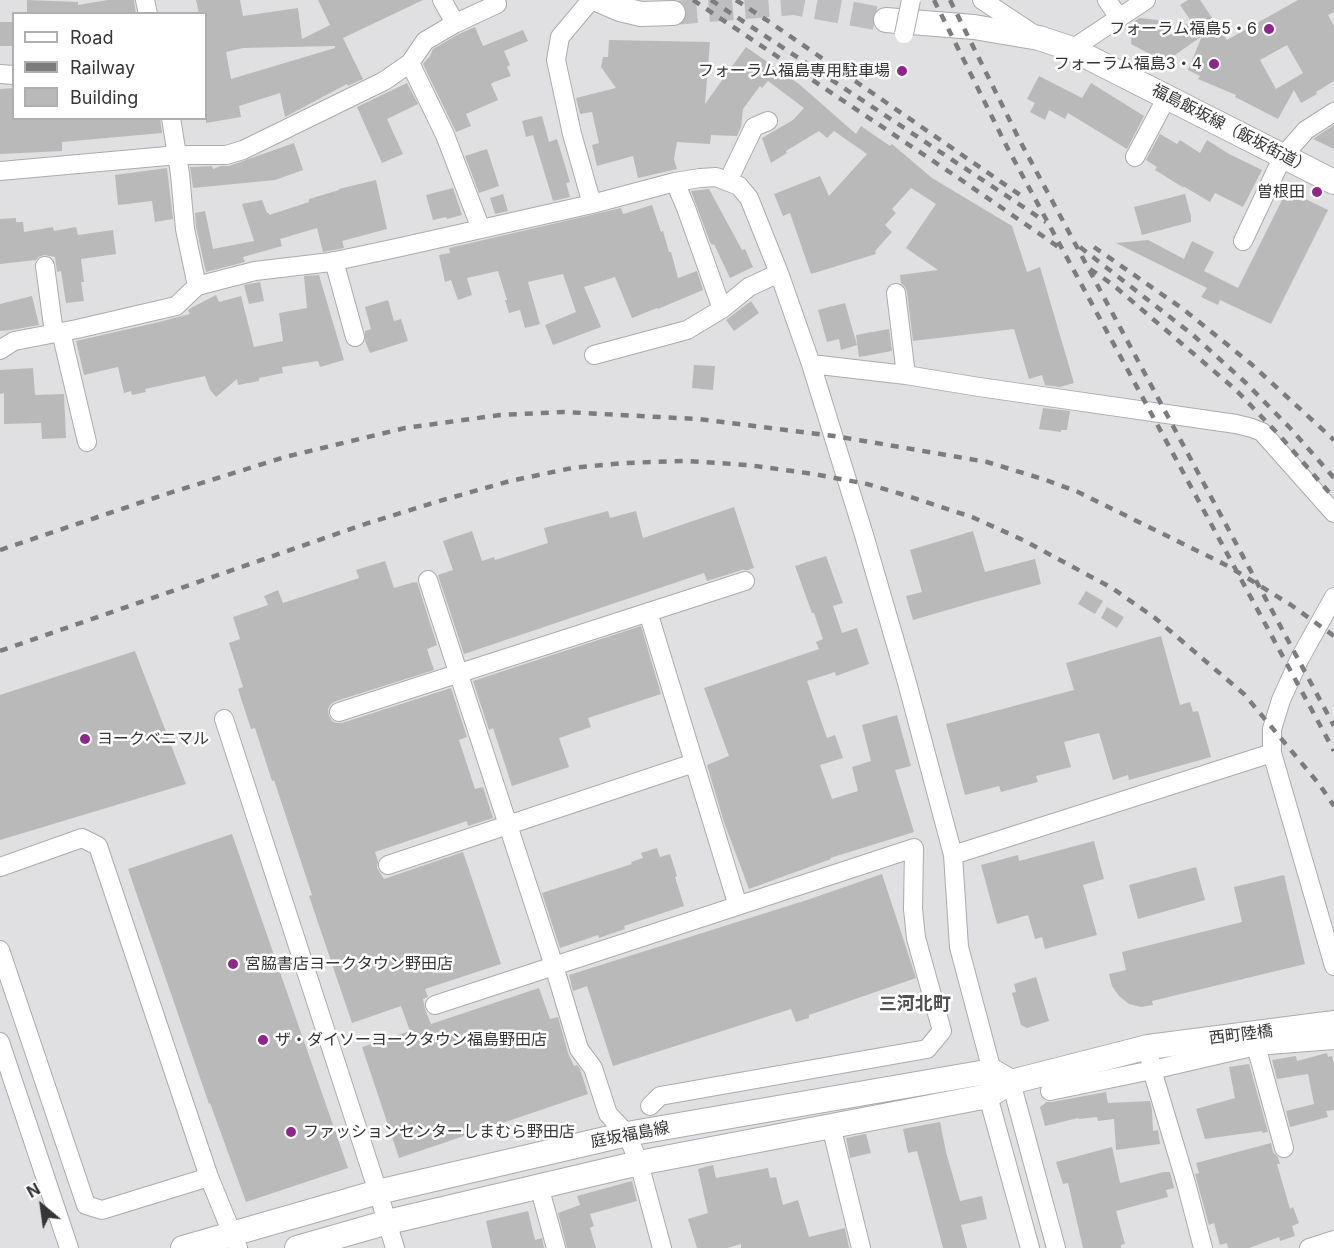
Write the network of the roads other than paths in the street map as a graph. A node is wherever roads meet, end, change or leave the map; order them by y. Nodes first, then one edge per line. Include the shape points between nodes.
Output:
1 (442, 0) edge
2 (591, 0) edge
3 (599, 0) edge
4 (911, 0) edge
5 (982, 0) edge
6 (1107, 0) edge
7 (1146, 0) edge
8 (497, 4) dead end
9 (673, 13) tunnel mouth
10 (1119, 18) junction
11 (454, 24) junction
12 (895, 27) joint
13 (1039, 38) junction
14 (1072, 49) junction
15 (410, 63) junction
16 (1167, 97) junction
17 (1334, 112) edge
18 (171, 120) edge
19 (768, 121) dead end
20 (178, 155) junction
21 (1283, 156) junction
22 (1135, 157) dead end
23 (0, 171) edge
24 (728, 181) junction
25 (675, 182) junction
26 (1334, 182) edge
27 (592, 204) junction
28 (482, 229) junction
29 (1243, 241) dead end
30 (334, 261) junction
31 (45, 266) dead end
32 (779, 273) junction
33 (197, 286) junction
34 (896, 293) dead end
35 (722, 309) junction
36 (58, 333) junction
37 (355, 337) dead end
38 (5, 344) edge
39 (594, 355) dead end
40 (811, 364) junction
41 (906, 375) junction
42 (87, 442) dead end
43 (1334, 513) edge
44 (428, 580) dead end
45 (745, 581) dead end
46 (1334, 597) edge
47 (648, 612) junction
48 (459, 674) junction
49 (339, 712) dead end
50 (224, 719) dead end
51 (1272, 753) junction
52 (694, 763) junction
53 (508, 826) junction
54 (952, 855) junction
55 (388, 865) dead end
56 (0, 867) edge
57 (738, 906) junction
58 (0, 950) edge
59 (554, 966) junction
60 (1334, 966) edge
61 (435, 1005) dead end
62 (1334, 1023) edge
63 (1334, 1040) edge
64 (0, 1042) edge
65 (1256, 1046) junction
66 (1150, 1059) junction
67 (1002, 1076) junction
68 (1050, 1091) dead end
69 (988, 1096) junction
70 (650, 1106) dead end
71 (831, 1126) junction
72 (627, 1134) junction
73 (1284, 1148) dead end
74 (639, 1163) junction
75 (209, 1177) junction
76 (539, 1186) junction
77 (378, 1192) junction
78 (388, 1222) junction
79 (1334, 1240) edge
80 (235, 1241) edge
81 (69, 1248) edge
82 (183, 1248) edge
83 (297, 1248) edge
84 (395, 1248) edge
85 (556, 1248) edge
86 (662, 1248) edge
87 (861, 1248) edge
88 (1030, 1248) edge
89 (1056, 1248) edge
90 (1203, 1248) edge
91 (1309, 1248) edge

1 - 11 street
2 - 27 street via 560,37 556,60
3 - 9 main road via 641,14
4 - 12 street, bridge
5 - 13 street
6 - 10 street
7 - 10 street
8 - 11 street
10 - 14 street
11 - 15 street via 425,41
12 - 13 main road, 福島飯坂線（飯坂街道） via 974,27
13 - 14 main road, 福島飯坂線（飯坂街道）
14 - 16 main road, 福島飯坂線（飯坂街道）
15 - 20 street via 384,81 243,150 226,155
15 - 28 street via 445,135
16 - 21 main road, 福島飯坂線（飯坂街道）
16 - 22 street
17 - 21 street via 1306,130
18 - 20 street
19 - 24 street via 754,127
20 - 23 street
20 - 33 street via 184,229
21 - 26 main road, 福島飯坂線（飯坂街道）
21 - 29 street
24 - 25 street via 716,177
24 - 32 street via 739,186 749,198
25 - 27 street
25 - 35 street
27 - 28 street
28 - 30 street
30 - 33 street via 255,271
30 - 37 street
31 - 36 street
32 - 35 street via 749,287
32 - 40 street
33 - 36 street via 176,306
34 - 41 street
35 - 39 street via 687,330
36 - 38 street
36 - 42 street
40 - 41 street
40 - 54 street via 906,679
41 - 43 street via 1252,428 1262,432
44 - 48 street
45 - 47 street
46 - 51 street via 1281,700 1272,729
47 - 48 street
47 - 52 street
48 - 49 street
48 - 53 street
50 - 77 street
51 - 54 street
51 - 60 street
52 - 53 street
52 - 57 street
53 - 55 street
53 - 59 street
54 - 67 street via 959,947
56 - 75 street via 82,838 98,846
57 - 59 street
57 - 70 street via 914,848 916,938 942,1031 927,1049 660,1096
58 - 75 street via 86,1205 102,1210
59 - 61 street
59 - 72 street via 579,1048 593,1068 608,1114
62 - 66 main road, 西町陸橋
63 - 65 street
64 - 81 street
65 - 66 street
65 - 73 street
66 - 67 main road, 庭坂福島線
66 - 68 street
66 - 90 street
67 - 69 main road, 庭坂福島線
67 - 72 main road, 庭坂福島線
67 - 89 street
69 - 71 main road, 庭坂福島線
69 - 88 street
71 - 74 main road, 庭坂福島線
71 - 87 street
72 - 74 street
72 - 77 main road, 庭坂福島線
74 - 76 main road, 庭坂福島線
74 - 86 street
75 - 80 street
76 - 78 main road, 庭坂福島線
76 - 85 street
77 - 78 street
77 - 80 main road, 庭坂福島線
78 - 83 main road, 庭坂福島線
78 - 84 street
79 - 91 street
80 - 82 main road, 庭坂福島線

